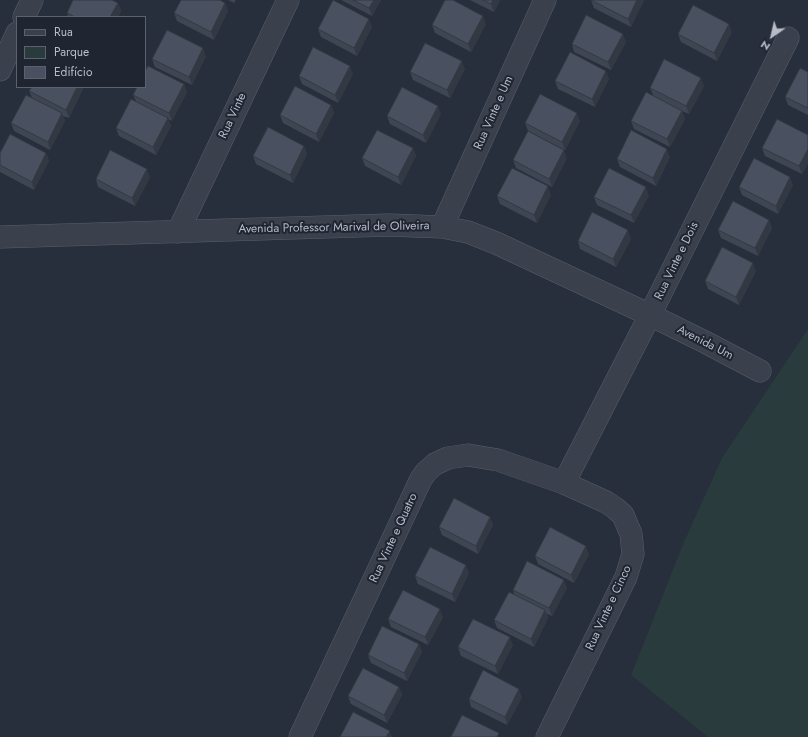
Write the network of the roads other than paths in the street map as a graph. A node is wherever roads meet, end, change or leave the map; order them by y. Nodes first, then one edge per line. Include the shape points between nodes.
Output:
1 (32, 0) edge
2 (288, 0) edge
3 (545, 0) edge
4 (24, 16) edge
5 (16, 35) edge
6 (788, 38) dead end
7 (0, 70) edge
8 (442, 226) junction
9 (178, 232) junction
10 (0, 237) edge
11 (650, 315) junction
12 (760, 372) dead end
13 (564, 483) junction
14 (300, 737) edge
15 (547, 737) edge

1 - 4 street
2 - 9 street, Rua Vinte
3 - 8 street, Rua Vinte e Um
5 - 7 street
6 - 11 street, Rua Vinte e Dois
8 - 9 street, Avenida Professor Marival de Oliveira via 389,225
8 - 11 street, Avenida Professor Marival de Oliveira via 468,232 496,243
9 - 10 street, Avenida Professor Marival de Oliveira
11 - 12 street, Avenida Um
11 - 13 street, Rua Vinte e Dois
13 - 14 street, Rua Vinte e Quatro via 498,460 468,455 448,458 426,472
13 - 15 street, Rua Vinte e Cinco via 606,502 623,515 631,534 633,554 626,577

